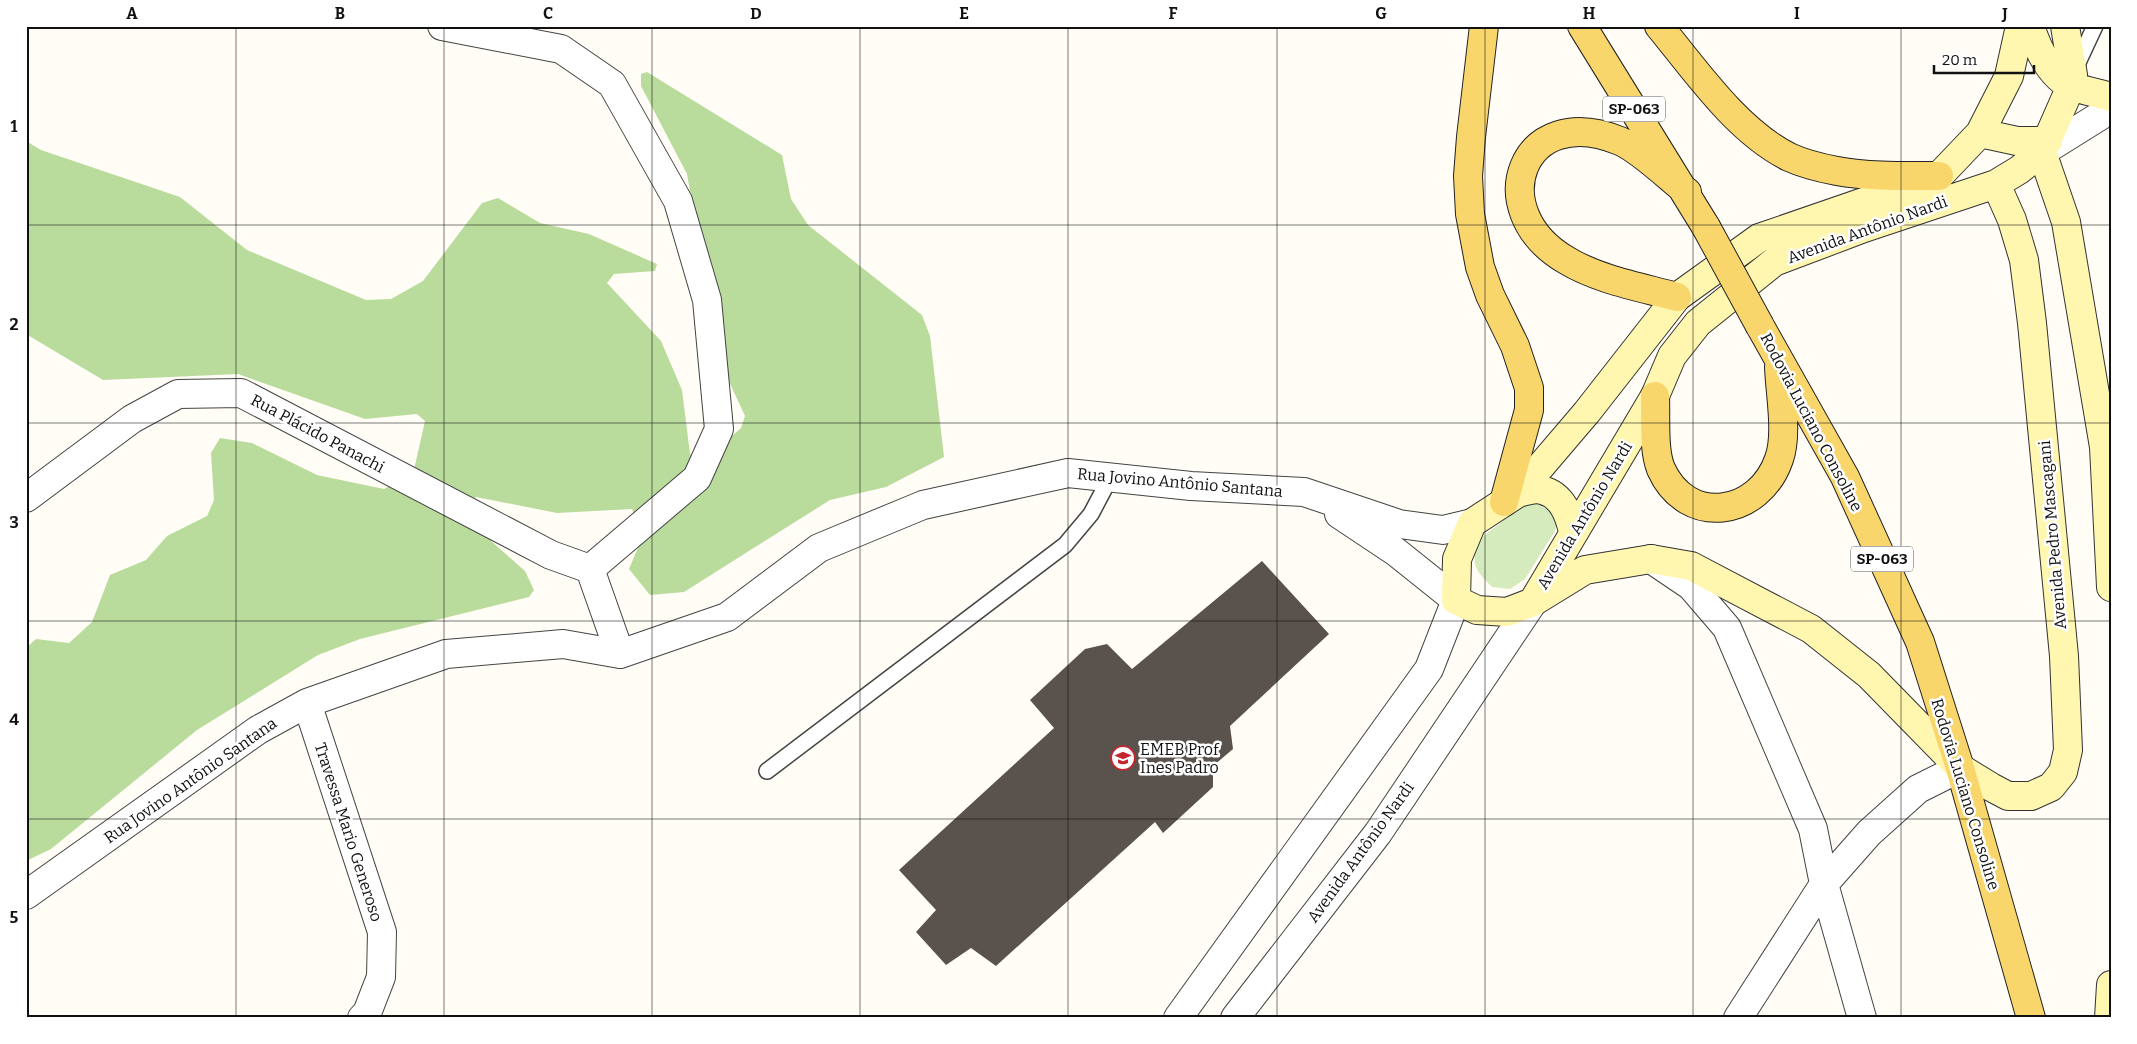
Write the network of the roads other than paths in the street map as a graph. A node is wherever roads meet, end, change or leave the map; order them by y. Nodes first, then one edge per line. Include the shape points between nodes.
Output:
1 (442, 26) edge
2 (1582, 26) edge
3 (1659, 26) edge
4 (2020, 26) edge
5 (2030, 26) edge
6 (2065, 26) edge
7 (2095, 26) edge
8 (1483, 28) edge
9 (2072, 80) junction
10 (2111, 96) edge
11 (2111, 109) edge
12 (1980, 133) junction
13 (2045, 146) junction
14 (1939, 176) junction
15 (1996, 184) junction
16 (1686, 192) junction
17 (1677, 297) junction
18 (1778, 360) junction
19 (1655, 396) junction
20 (1110, 478) junction
21 (1304, 492) junction
22 (1511, 497) junction
23 (26, 498) edge
24 (1472, 523) junction
25 (1573, 532) junction
26 (1651, 559) junction
27 (590, 569) junction
28 (2111, 587) edge
29 (1456, 600) junction
30 (1533, 602) junction
31 (620, 654) junction
32 (307, 703) junction
33 (1960, 768) junction
34 (767, 771) dead end
35 (1824, 884) junction
36 (26, 895) edge
37 (2111, 985) edge
38 (362, 1018) edge
39 (1178, 1018) edge
40 (1235, 1018) edge
41 (1738, 1018) edge
42 (1862, 1018) edge
43 (2031, 1018) edge
44 (2109, 1018) edge

1 - 27 street via 561,48 612,84 678,201 707,300 719,429 697,478
2 - 16 main road, Rodovia Luciano Consoline / SP-063
3 - 14 main road via 1740,121 1790,158 1813,166 1859,174
4 - 12 main road via 2009,76
5 - 9 main road via 2038,48 2051,68
6 - 9 main road
7 - 9 lane
8 - 22 main road via 1468,176 1470,214 1480,266 1515,346 1529,388 1530,410
9 - 10 main road
9 - 13 main road
11 - 13 street
12 - 13 main road
12 - 14 main road
13 - 15 main road, Avenida Antônio Nardi via 2019,170
13 - 28 main road via 2066,222 2104,447
14 - 17 main road, Avenida Antônio Nardi via 1759,238
15 - 19 main road, Avenida Antônio Nardi via 1774,262 1698,323 1672,356
15 - 33 main road, Avenida Pedro Mascagani via 2012,220 2024,260 2064,656 2068,750 2063,772 2051,787 2031,796 2008,796
16 - 17 main road via 1622,142 1579,131 1542,142 1526,159 1520,177 1523,211 1531,229 1549,248 1593,272
16 - 18 main road, Rodovia Luciano Consoline / SP-063, bridge
17 - 22 main road, Avenida Antônio Nardi via 1587,412
18 - 19 main road via 1782,429 1780,456 1772,475 1758,494 1727,508 1696,504 1668,482 1660,467 1656,444
18 - 33 main road, Rodovia Luciano Consoline / SP-063 via 1845,477 1920,642
19 - 25 main road, Avenida Antônio Nardi
20 - 21 street, Rua Jovino Antônio Santana
20 - 31 street, Rua Jovino Antônio Santana via 1068,473 923,505 819,548 727,617
20 - 34 lane via 1091,514 1065,545
21 - 24 street via 1399,524 1443,530
21 - 29 street via 1396,552
22 - 24 main road, Avenida Antônio Nardi
22 - 25 main road via 1541,489 1557,496 1569,514
23 - 27 street, Rua Plácido Panachi via 132,419 178,394 241,392 551,555
24 - 29 main road via 1457,558
25 - 30 main road, Avenida Antônio Nardi
26 - 30 main road, Avenida Pedro Mascagani via 1585,570
26 - 33 main road, Avenida Pedro Mascagani via 1691,566 1811,629 1869,675
26 - 35 street via 1691,586 1727,628 1813,828
27 - 31 street
29 - 30 main road via 1478,610 1507,612
29 - 39 street via 1430,669
30 - 40 street, Avenida Antônio Nardi via 1378,832
31 - 32 street, Rua Jovino Antônio Santana via 563,644 446,654
32 - 36 street, Rua Jovino Antônio Santana via 258,730
32 - 38 street, Travessa Mario Generoso via 382,932 381,977
33 - 35 street via 1918,789 1869,833
33 - 43 main road, Rodovia Luciano Consoline / SP-063
35 - 41 street
35 - 42 street
37 - 44 main road

